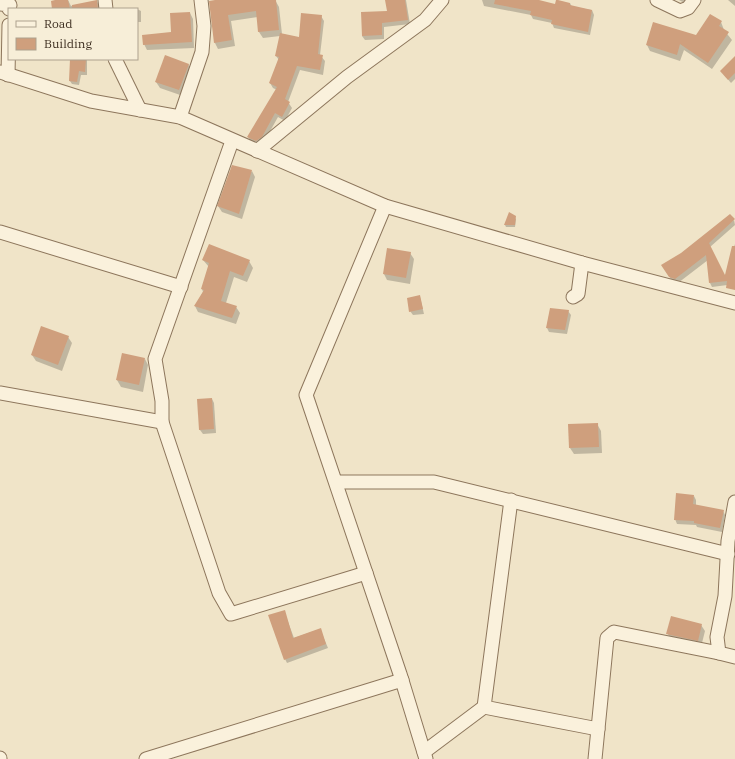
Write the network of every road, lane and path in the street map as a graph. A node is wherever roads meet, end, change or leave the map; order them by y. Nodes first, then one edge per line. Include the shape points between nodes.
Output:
1 (201, 0) edge
2 (442, 0) edge
3 (657, 0) edge
4 (694, 0) edge
5 (0, 4) edge
6 (9, 8) edge
7 (8, 35) edge
8 (115, 60) edge
9 (4, 74) edge
10 (140, 110) junction
11 (180, 117) junction
12 (232, 141) junction
13 (257, 152) junction
14 (385, 206) junction
15 (0, 232) edge
16 (582, 263) junction
17 (181, 287) junction
18 (573, 297) dead end
19 (735, 303) edge
20 (0, 393) edge
21 (162, 422) junction
22 (336, 482) junction
23 (511, 500) junction
24 (735, 502) edge
25 (732, 542) edge
26 (728, 554) junction
27 (366, 573) junction
28 (719, 653) junction
29 (735, 657) edge
30 (402, 680) junction
31 (484, 707) junction
32 (598, 729) junction
33 (425, 755) edge
34 (146, 759) edge
35 (595, 759) edge

1 - 11 street via 204,26 202,52
2 - 13 street via 425,20 347,77
3 - 4 street via 680,10 688,8
5 - 6 street via 10,5
7 - 9 street
8 - 10 street
9 - 10 street via 91,100
10 - 11 street
11 - 12 street
12 - 13 street
12 - 17 street
13 - 14 street
14 - 16 street
14 - 22 street via 306,394
15 - 17 street
16 - 18 street via 578,294
16 - 19 street
17 - 21 street via 155,359 162,401
20 - 21 street
21 - 27 street via 219,593 231,614
22 - 23 street via 434,482
22 - 27 street
23 - 26 street
23 - 31 street
24 - 25 street
25 - 26 street
26 - 28 street via 725,596 717,637
27 - 30 street
28 - 29 street
28 - 32 street via 614,632 607,638
30 - 33 street
30 - 34 street
31 - 32 street
31 - 33 street
32 - 35 street

